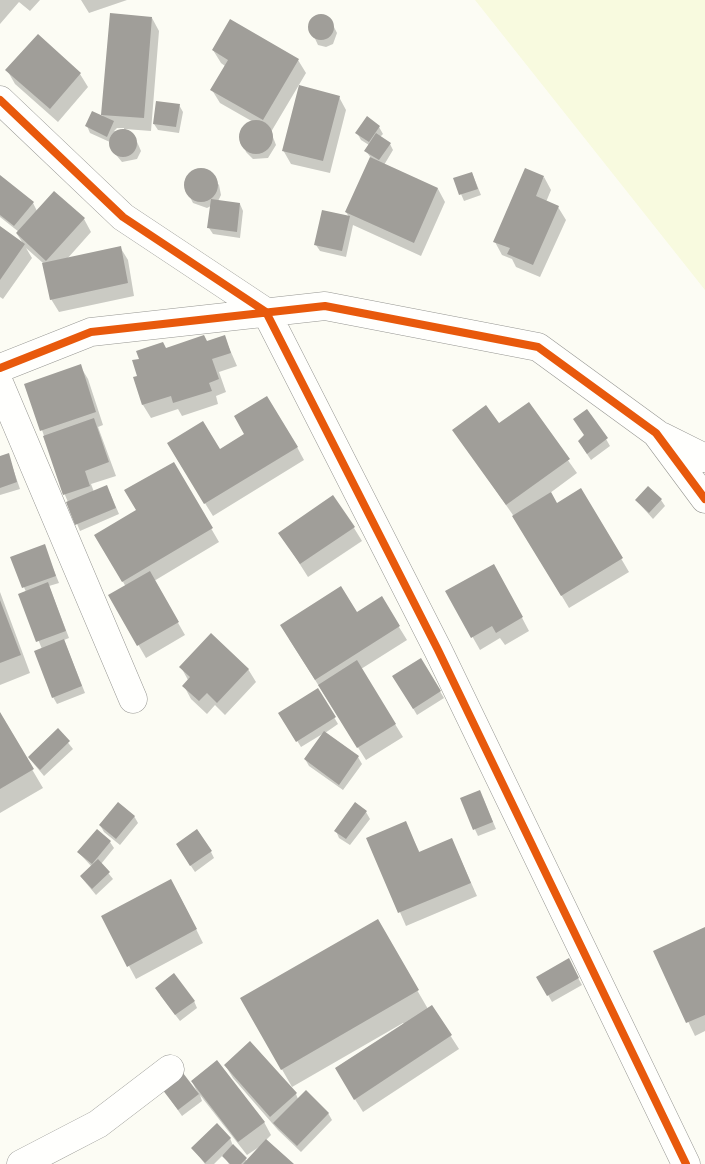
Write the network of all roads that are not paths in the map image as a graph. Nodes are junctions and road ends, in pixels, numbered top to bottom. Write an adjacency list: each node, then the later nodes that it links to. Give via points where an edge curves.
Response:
1 (0, 100): 2 (street, via 123,218)
2 (266, 312): 3 (street, via 91,332); 5 (street, via 325,306 538,347); 11 (street, via 438,650)
3 (0, 368)
4 (0, 385): 8 (street)
5 (656, 433): 6 (street); 7 (street)
6 (705, 458)
7 (705, 499)
8 (133, 699)
9 (170, 1069): 10 (street, via 98,1124)
10 (20, 1164)
11 (686, 1164)

